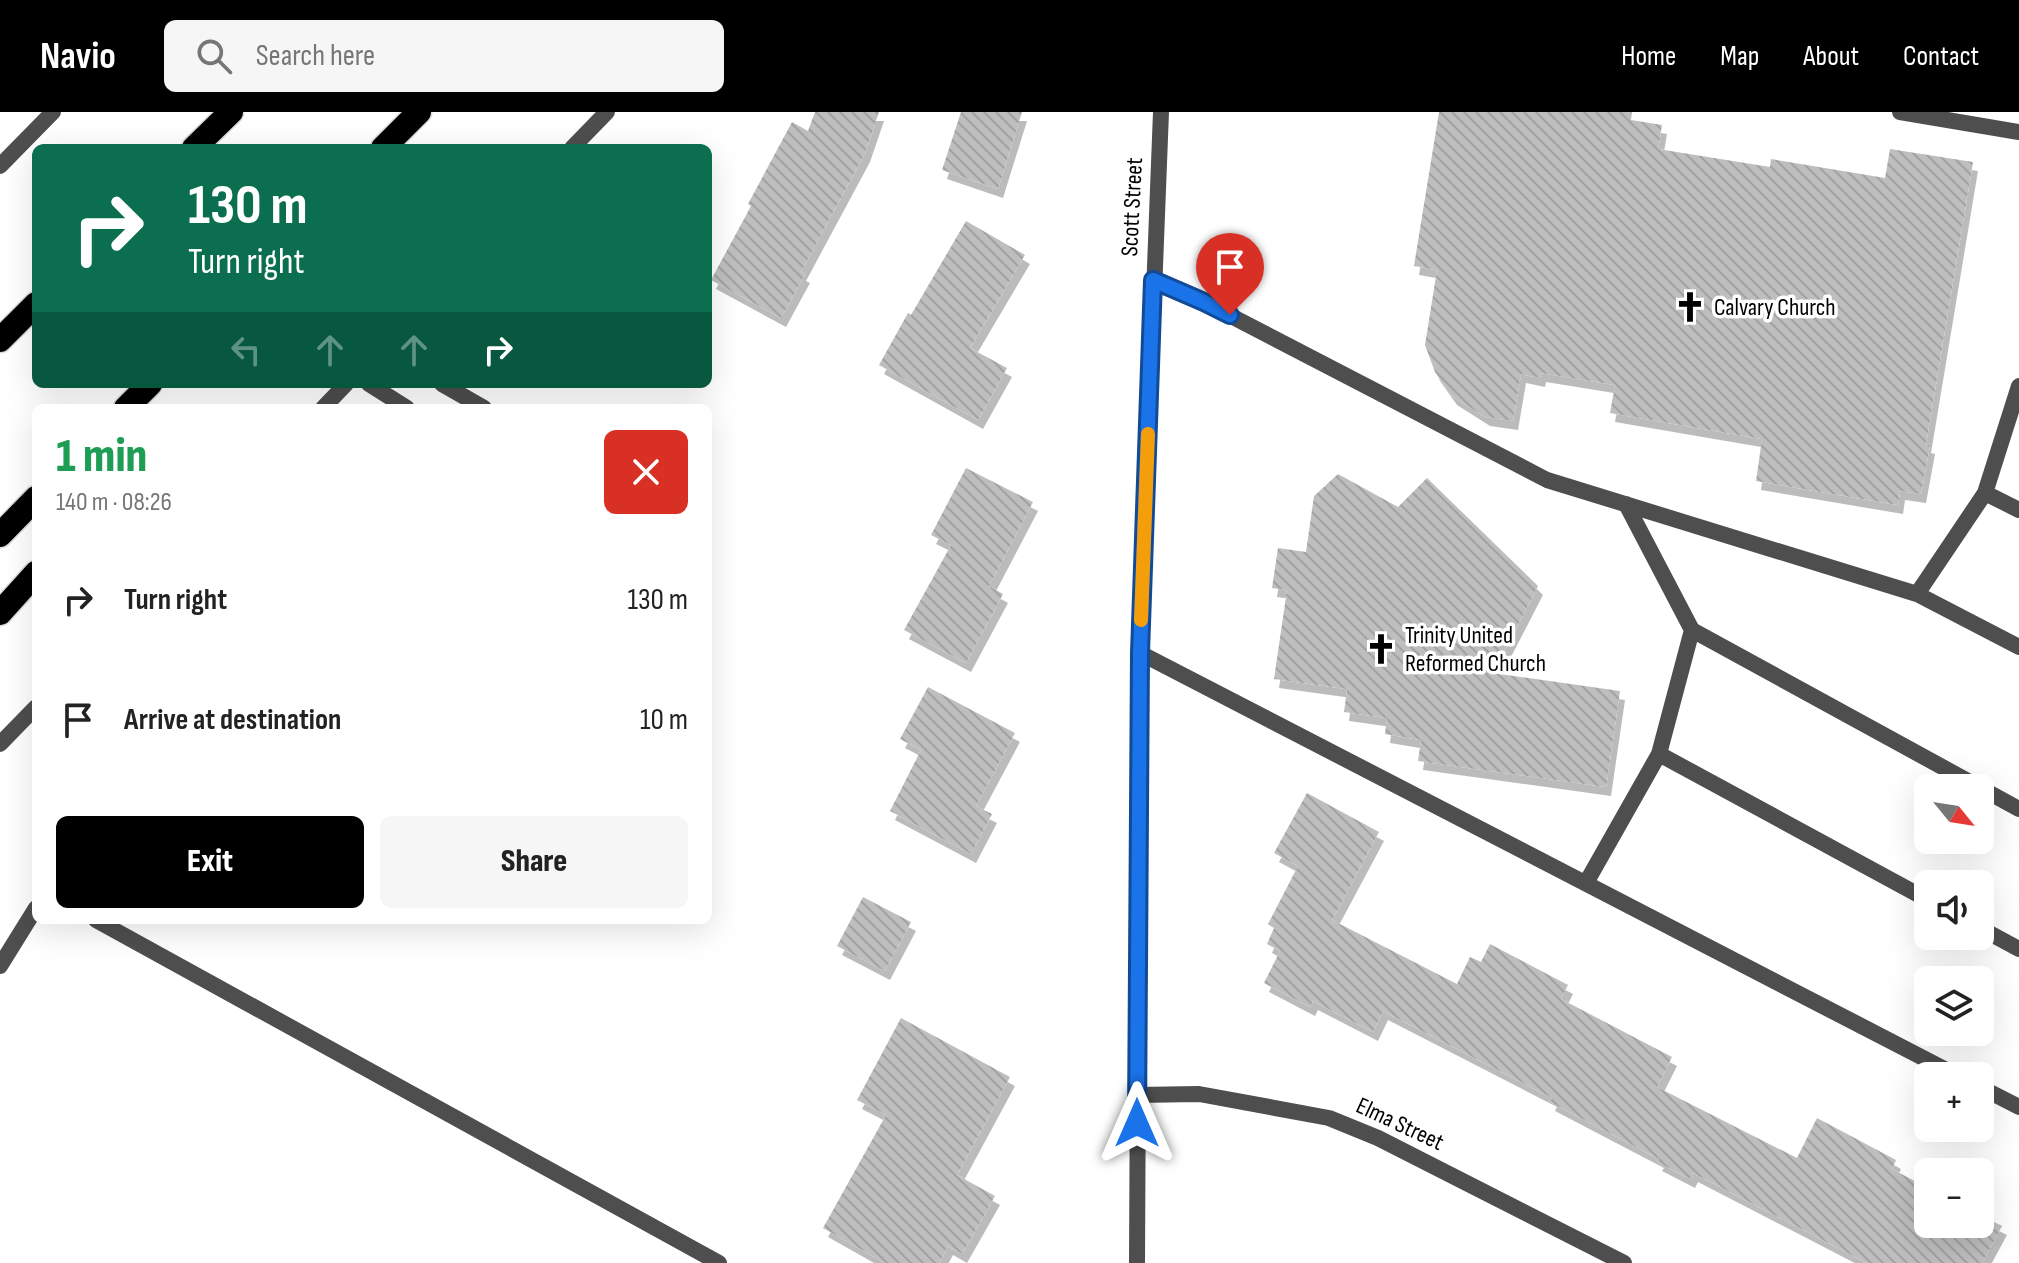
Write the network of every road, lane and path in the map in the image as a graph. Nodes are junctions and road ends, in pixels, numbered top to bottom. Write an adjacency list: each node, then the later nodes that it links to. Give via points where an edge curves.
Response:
1 (53, 112): 11 (street)
2 (231, 112): 8 (highway)
3 (419, 112): 9 (highway)
4 (607, 112): 10 (street)
5 (1161, 112): 12 (street, Scott Street)
6 (1900, 112): 7 (street)
7 (2019, 132)
8 (198, 144)
9 (387, 144)
10 (576, 144)
11 (0, 166)
12 (1153, 280): 26 (street, via 1547,480); 34 (street, Scott Street)
13 (32, 308): 14 (highway)
14 (0, 340)
15 (2019, 386): 24 (street)
16 (146, 388): 20 (highway)
17 (342, 388): 21 (street)
18 (375, 388): 22 (street)
19 (449, 388): 23 (street)
20 (130, 404)
21 (327, 404)
22 (401, 404)
23 (477, 404)
24 (1985, 493): 27 (street); 30 (street)
25 (32, 502): 28 (highway)
26 (1626, 504): 30 (street); 32 (street)
27 (2019, 510)
28 (0, 535)
29 (32, 577): 31 (highway)
30 (1917, 594): 33 (street)
31 (0, 613)
32 (1692, 630): 37 (street); 38 (street)
33 (2019, 647)
34 (1140, 653): 39 (street); 48 (street, Scott Street)
35 (32, 711): 36 (street)
36 (0, 744)
37 (1659, 754): 39 (street); 40 (street)
38 (2019, 809)
39 (1586, 883): 46 (street)
40 (1914, 892)
41 (32, 914): 45 (street)
42 (103, 924): 50 (street)
43 (1994, 936): 44 (street)
44 (2019, 949)
45 (0, 966)
46 (1931, 1062)
47 (1994, 1094): 49 (street)
48 (1137, 1095): 51 (street, Scott Street); 52 (street, Elma Street, via 1199,1094 1329,1118)
49 (2019, 1107)
50 (719, 1263)
51 (1137, 1263)
52 (1624, 1263)

